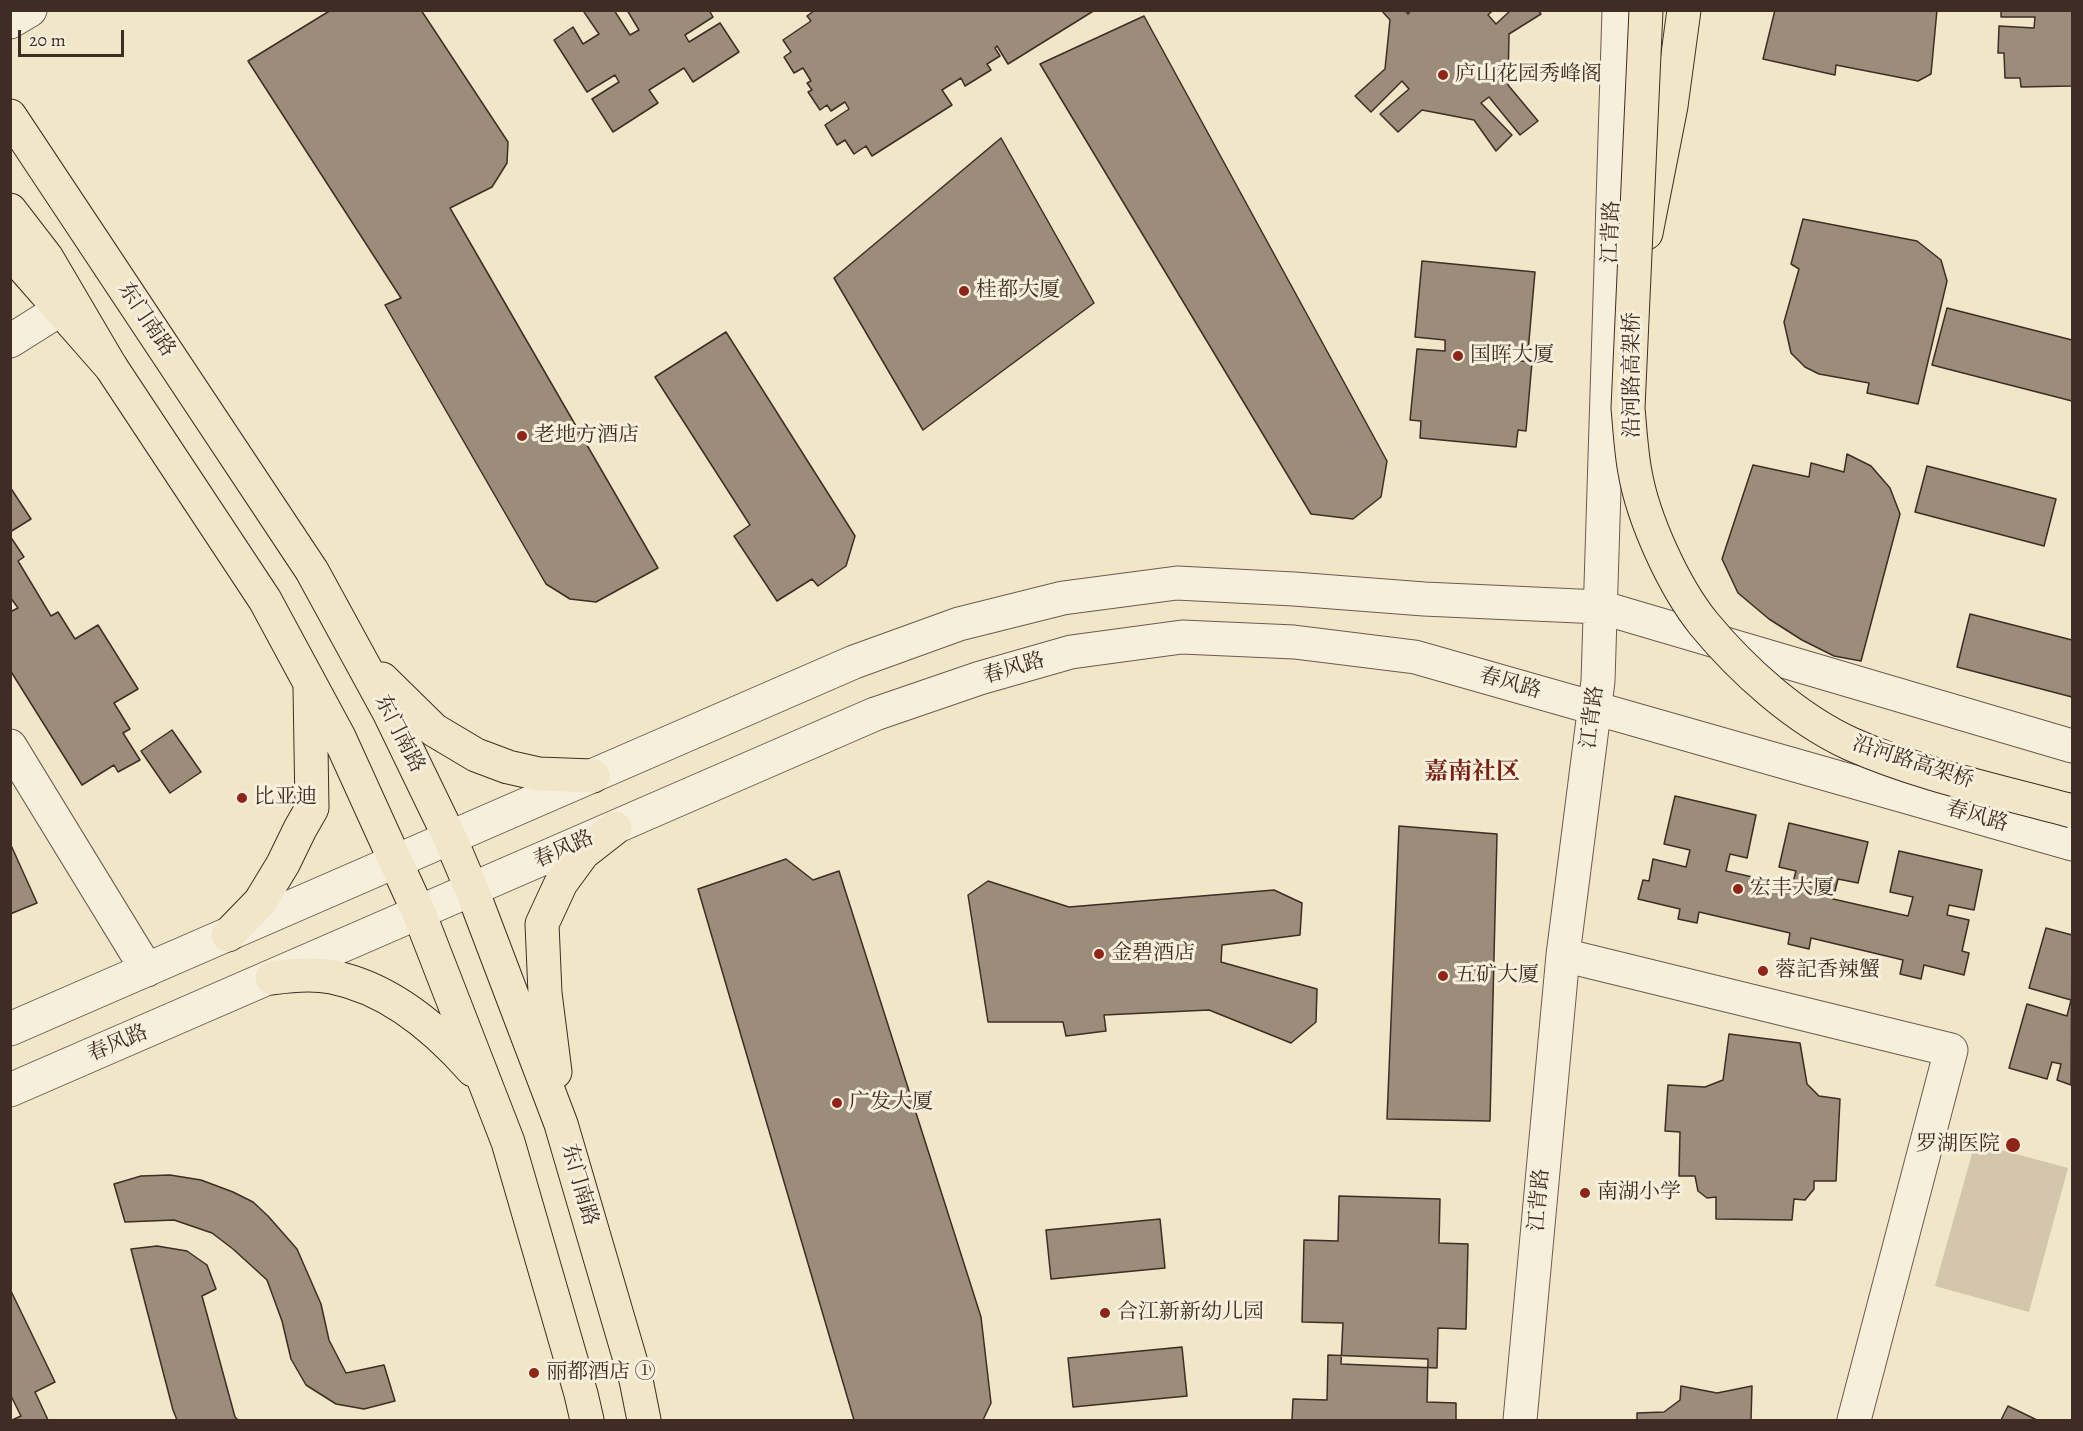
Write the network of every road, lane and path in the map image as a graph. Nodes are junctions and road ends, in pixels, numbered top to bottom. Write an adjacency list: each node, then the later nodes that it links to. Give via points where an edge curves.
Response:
1 (30, 10): 5 (street)
2 (1619, 10): 13 (street, 江背路)
3 (1646, 10): 10 (main road, 沿河路高架桥, bridge)
4 (1684, 10): 10 (main road, bridge, via 1671,106)
5 (10, 22)
6 (10, 116): 14 (main road, 东门南路, via 312,571)
7 (10, 210): 12 (main road, via 47,258)
8 (10, 252): 9 (main road)
9 (61, 309): 11 (street); 12 (main road)
10 (1632, 316): 20 (main road, 沿河路高架桥, bridge, via 1628,408 1635,472 1649,522 1669,568 1703,623 1755,679 1805,718 1849,743 1901,764)
11 (10, 341)
12 (111, 367): 15 (main road, via 265,600)
13 (1600, 607): 16 (street, 江背路); 18 (street); 19 (street, via 1177,583 1063,597 959,624 854,662)
14 (358, 655): 19 (main road, via 434,730 476,755 539,774); 22 (main road, 东门南路)
15 (310, 683): 24 (main road); 27 (main road, via 312,808 260,902)
16 (1594, 709): 21 (street, 春风路, via 1415,657 1294,642 1182,638 1071,652 980,678 874,714); 23 (street, 春风路); 28 (street, 江背路)
17 (10, 746): 29 (street)
18 (2073, 746)
19 (593, 776): 22 (street)
20 (2073, 811)
21 (615, 828): 25 (street, 春风路); 34 (main road, via 583,853 561,883 542,924 545,993)
22 (450, 838): 24 (street); 25 (main road, 东门南路)
23 (2073, 844)
24 (397, 861): 26 (main road); 27 (street)
25 (472, 890): 26 (street, 春风路); 34 (main road, 东门南路)
26 (419, 913): 30 (street, 春风路); 32 (main road)
27 (228, 935): 29 (street)
28 (1563, 955): 37 (street, 江背路); 38 (street, via 1951,1050)
29 (147, 970): 31 (street)
30 (272, 978): 32 (main road, via 332,976 365,987 417,1016 451,1045); 33 (street, 春风路)
31 (10, 1029)
32 (485, 1084): 35 (main road, via 508,1142)
33 (10, 1090)
34 (561, 1124): 36 (main road, 东门南路, via 636,1380)
35 (587, 1420)
36 (644, 1420)
37 (1520, 1420)
38 (1854, 1420)

